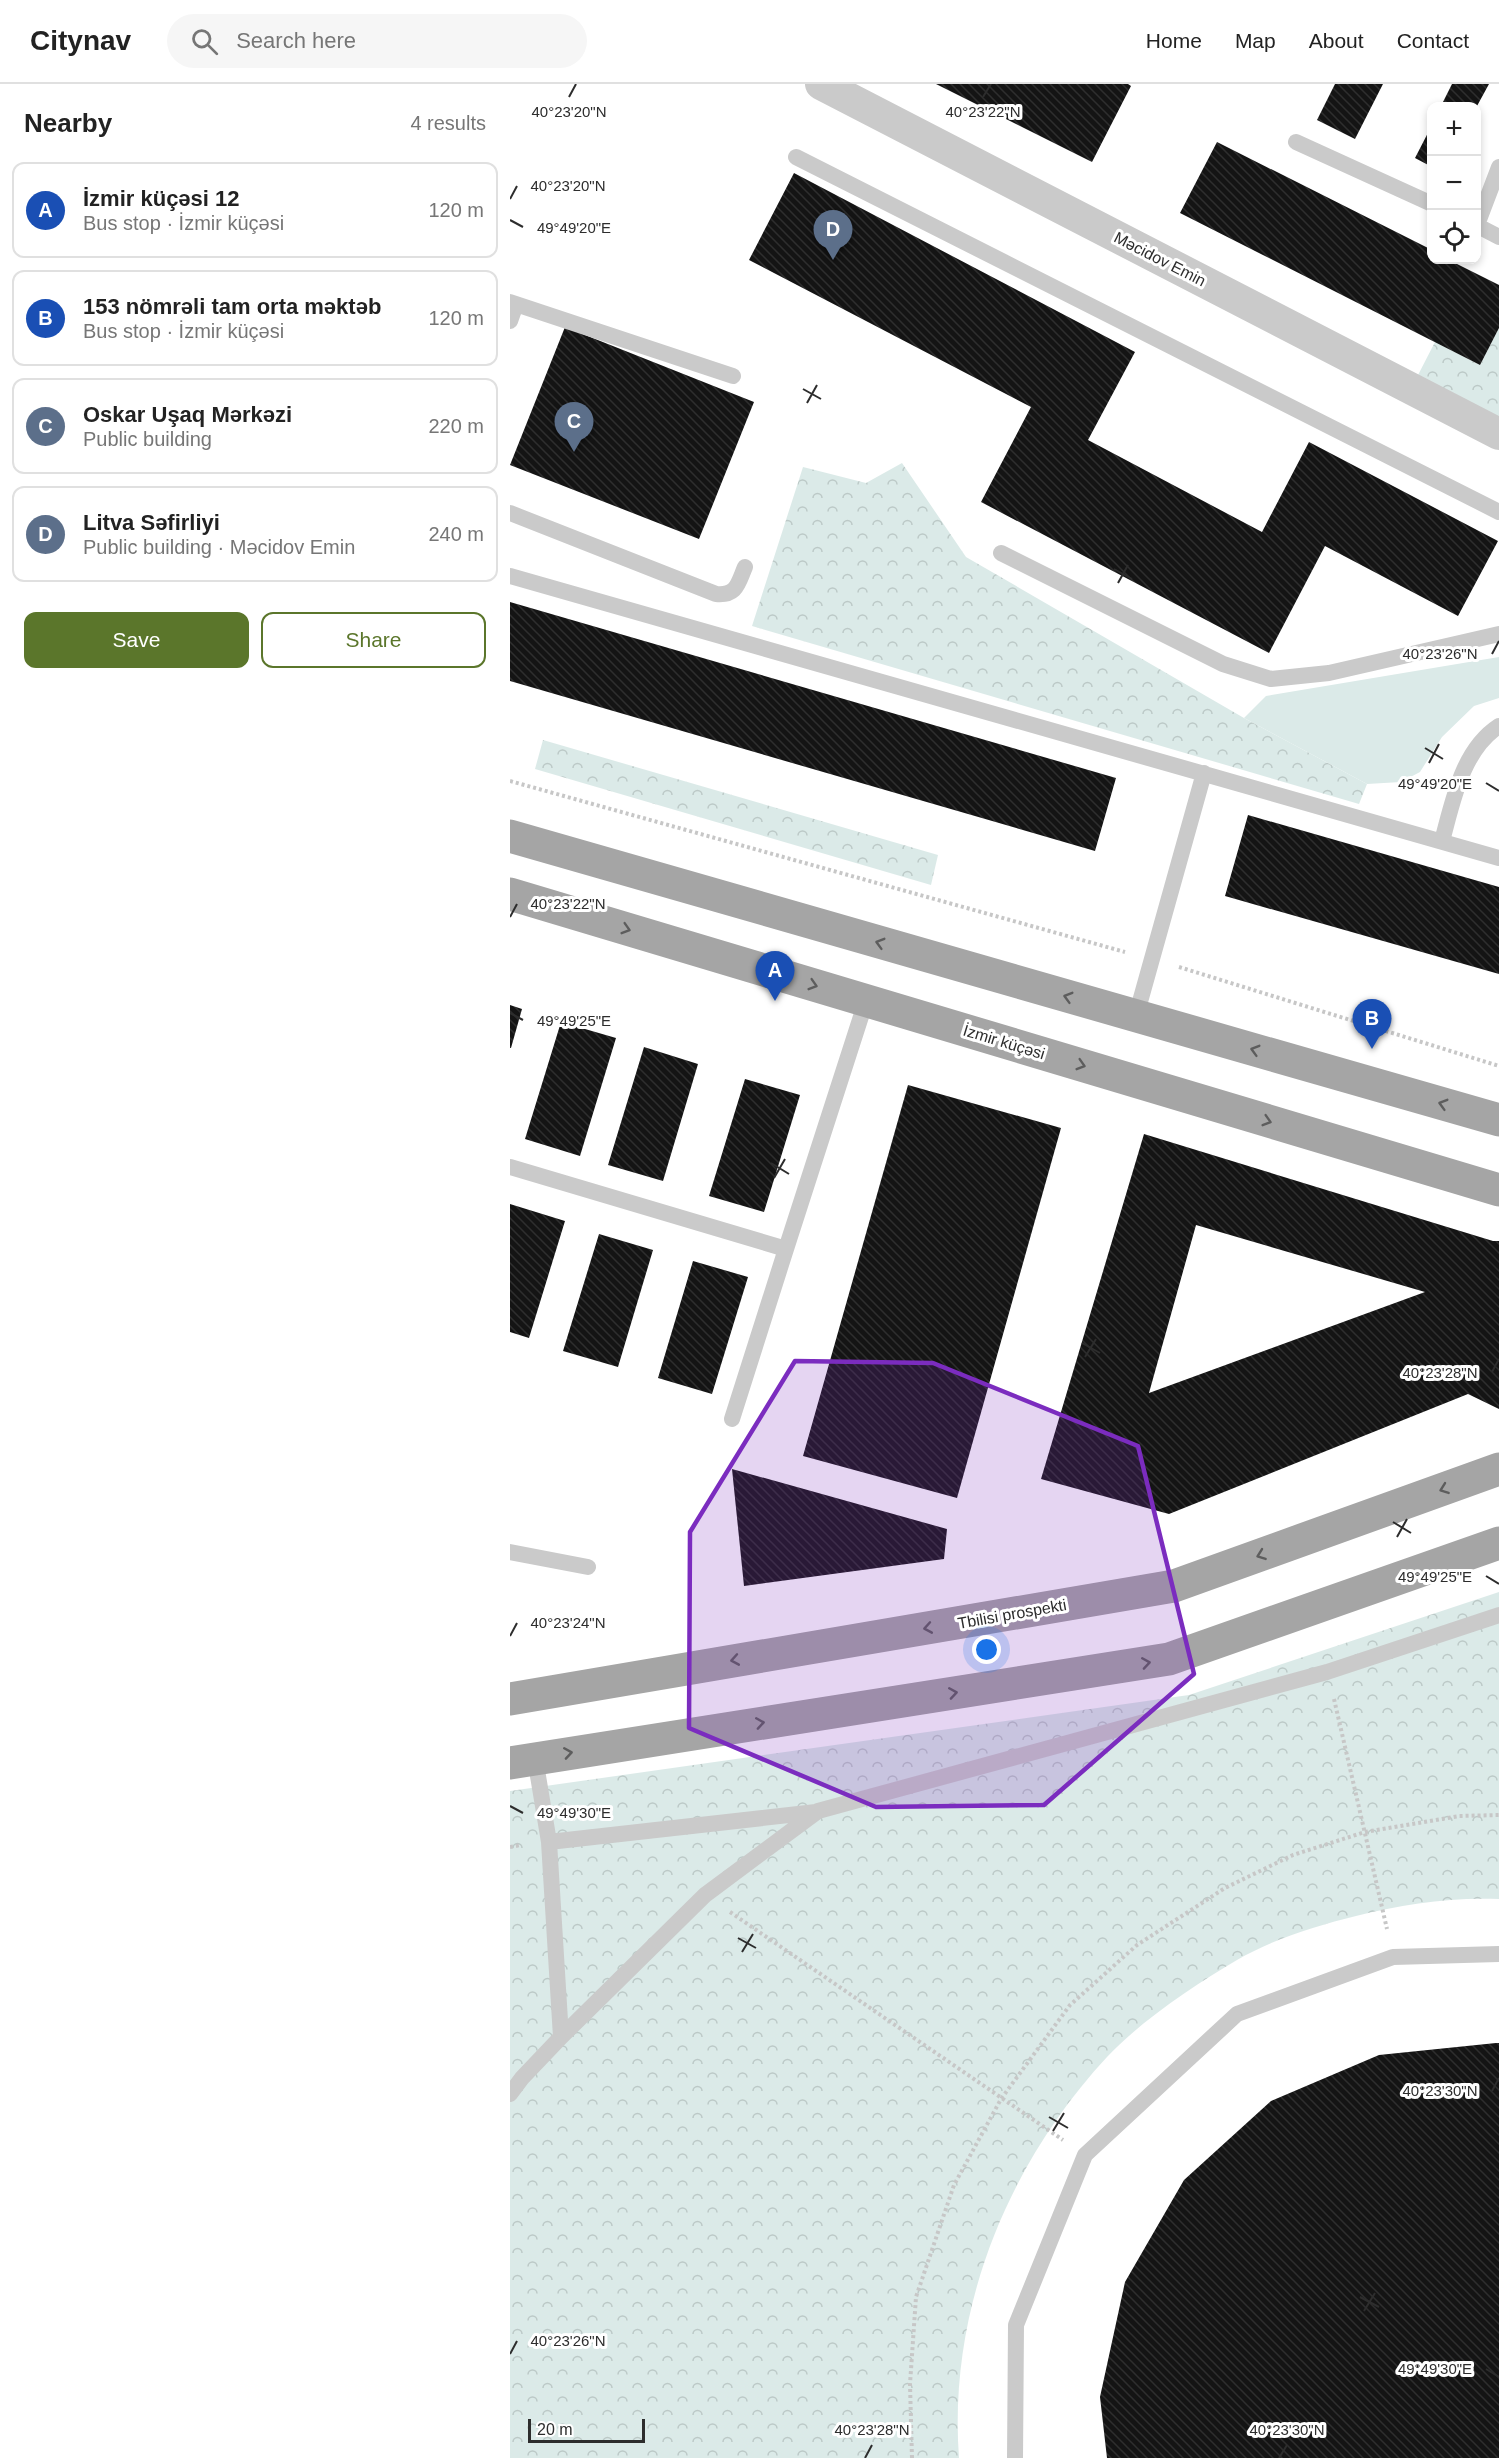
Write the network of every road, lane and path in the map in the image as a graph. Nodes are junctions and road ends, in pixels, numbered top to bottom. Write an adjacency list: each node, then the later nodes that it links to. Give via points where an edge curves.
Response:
1 (821, 84): 12 (street, Məcidov Emin)
2 (1296, 142): 5 (lane)
3 (796, 157): 13 (lane)
4 (1499, 167): 6 (lane)
5 (1427, 202)
6 (1481, 214)
7 (1481, 227): 8 (lane)
8 (1499, 237)
9 (513, 303): 10 (lane); 11 (lane)
10 (510, 321)
11 (733, 376)
12 (1499, 434)
13 (1499, 512)
14 (510, 513): 16 (lane, via 716,594 732,592)
15 (1001, 553): 18 (lane, via 1223,664 1271,679 1329,673)
16 (745, 567)
17 (510, 576): 20 (lane)
18 (1499, 634)
19 (1499, 726): 23 (lane, via 1485,735 1459,781)
20 (1204, 773): 23 (lane); 26 (lane)
21 (510, 781): 26 (path)
22 (510, 836): 28 (main road, one-way to 22)
23 (1442, 841): 24 (lane)
24 (1499, 858)
25 (510, 894): 27 (main road, İzmir küçəsi, one-way to 27)
26 (1152, 959): 28 (lane); 29 (path)
27 (866, 1001): 32 (main road, İzmir küçəsi, one-way to 32); 33 (lane)
28 (1136, 1016): 30 (main road, one-way to 28)
29 (1499, 1066)
30 (1499, 1120)
31 (510, 1167): 33 (lane)
32 (1499, 1190)
33 (786, 1249): 34 (lane)
34 (732, 1419)
35 (1499, 1469): 41 (main road, Tbilisi prospekti, one-way to 41, via 1174,1586)
36 (1499, 1543): 42 (main road, one-way to 36, via 1169,1659)
37 (510, 1552): 38 (lane)
38 (588, 1567)
39 (1499, 1615): 40 (lane)
40 (1327, 1672): 43 (lane); 45 (path)
41 (510, 1699)
42 (523, 1761): 46 (lane)
43 (818, 1811): 46 (lane); 47 (lane)
44 (1499, 1815): 45 (path, via 1459,1816)
45 (1365, 1832): 49 (path); 52 (path, via 1293,1855 1224,1888 1137,1945 1070,2005)
46 (549, 1842): 50 (lane)
47 (705, 1895): 50 (lane); 52 (path)
48 (1499, 1954): 49 (lane)
49 (1393, 1957): 53 (lane, via 1237,2014)
50 (561, 2037): 51 (lane)
51 (510, 2094)
52 (1001, 2099): 53 (path); 54 (path, via 954,2185 916,2297 910,2384)
53 (1085, 2155): 55 (lane, via 1016,2325)
54 (912, 2458)
55 (1015, 2458)

